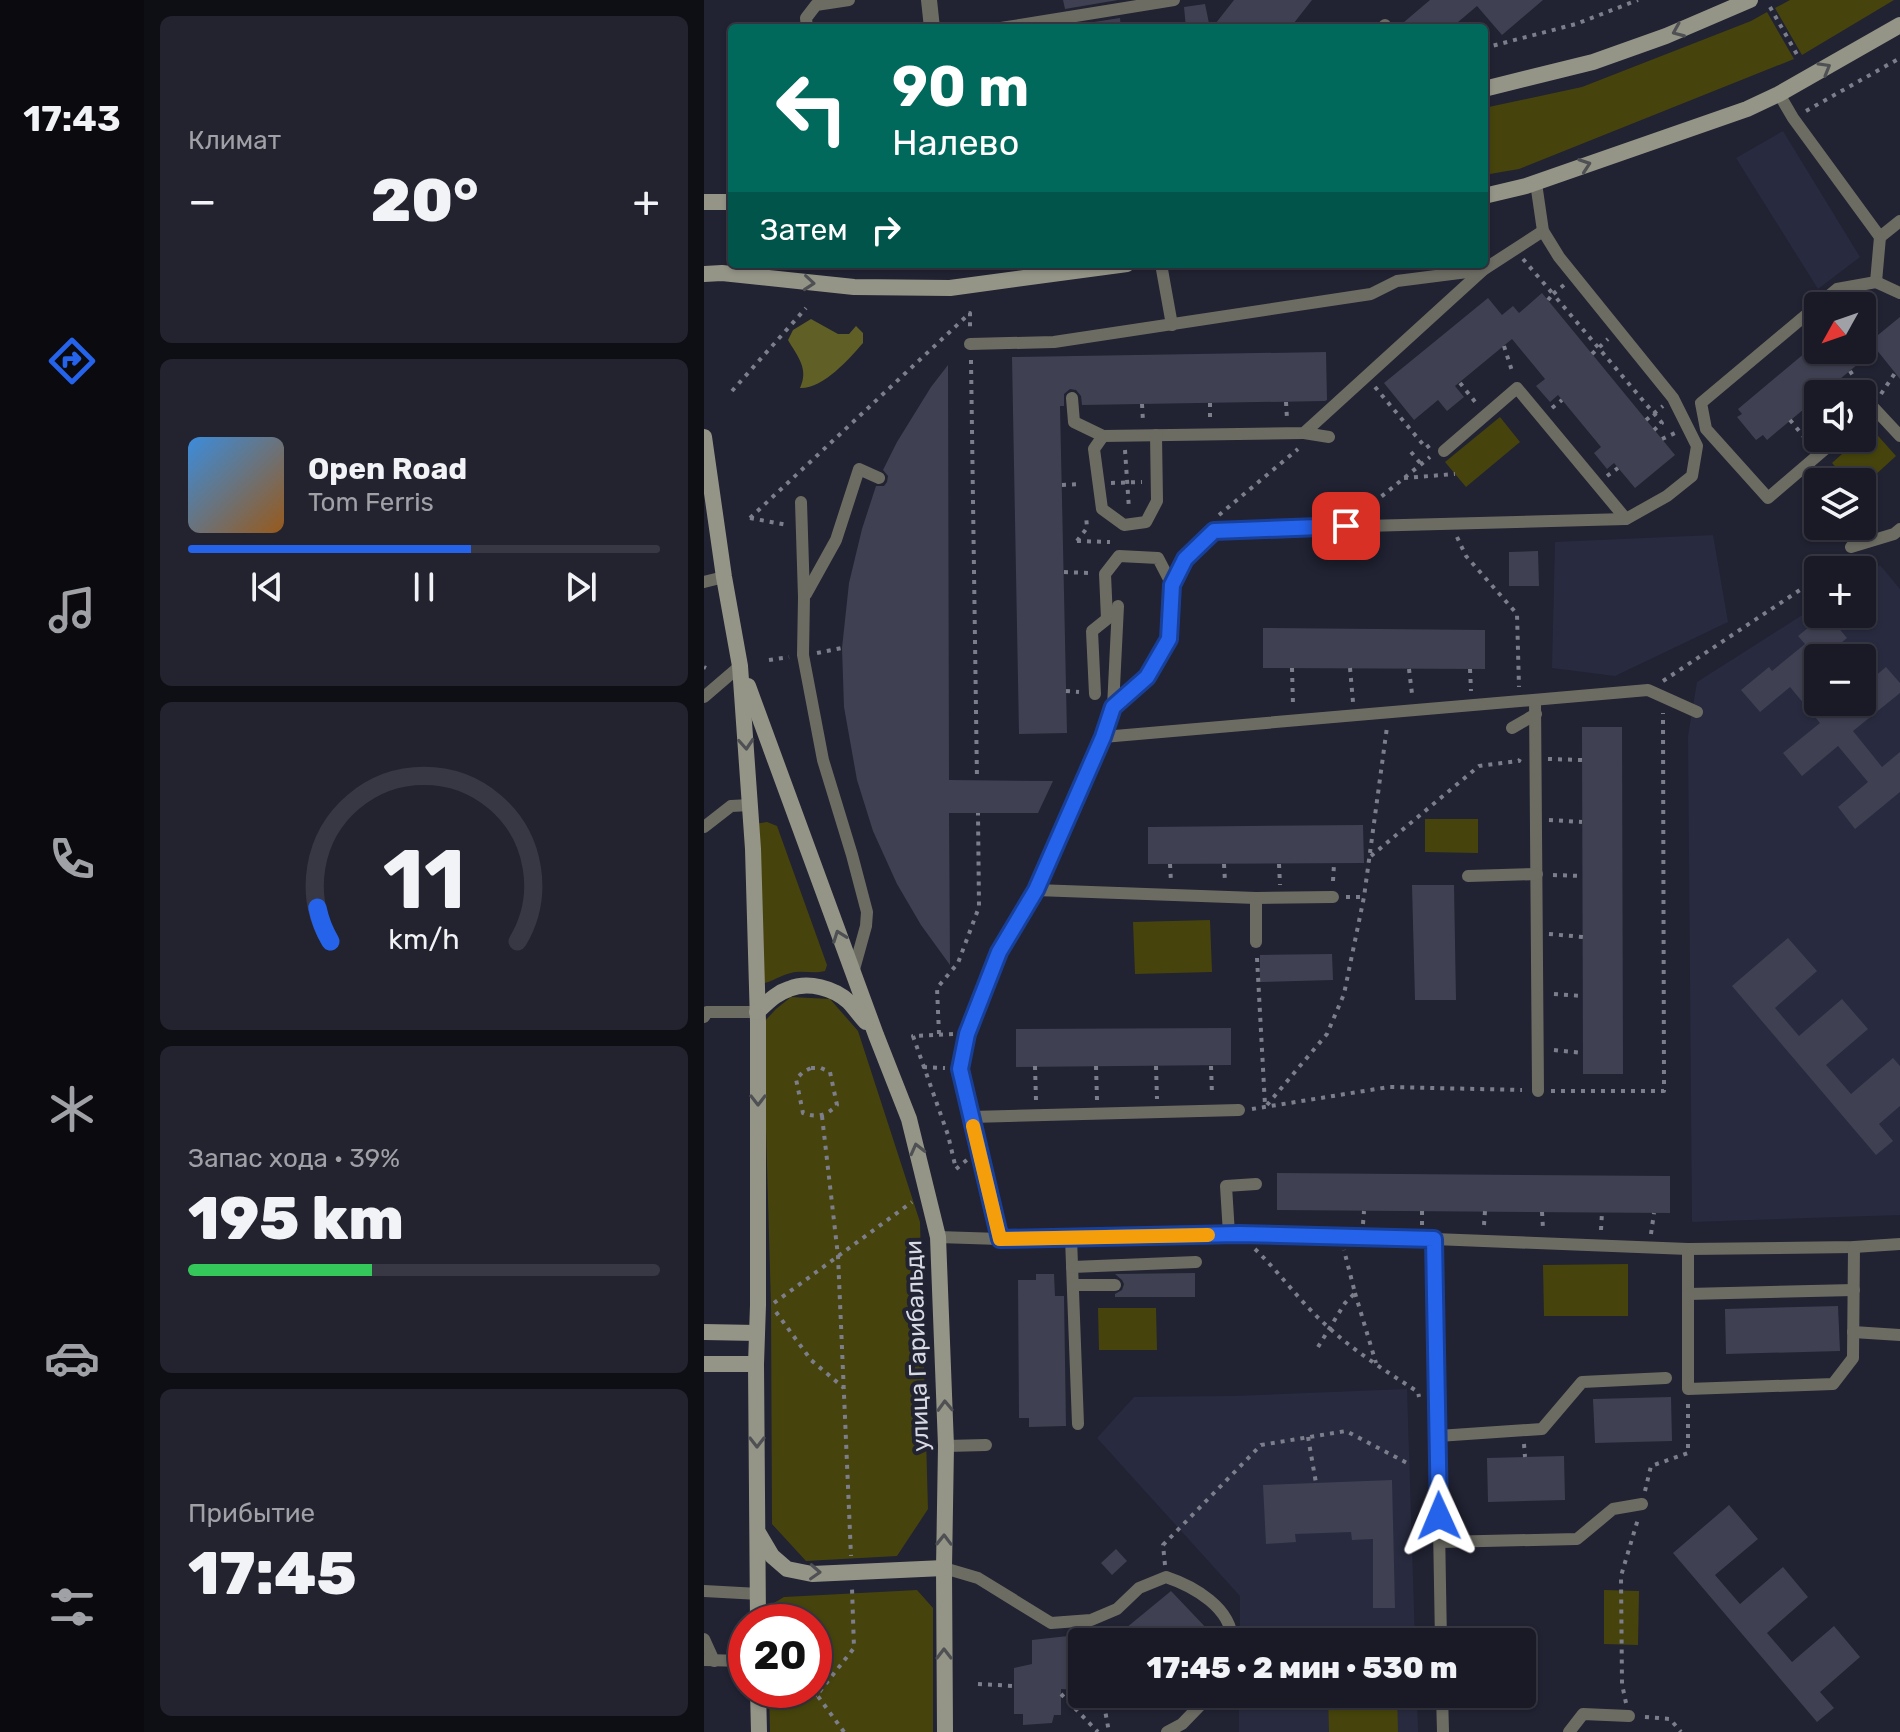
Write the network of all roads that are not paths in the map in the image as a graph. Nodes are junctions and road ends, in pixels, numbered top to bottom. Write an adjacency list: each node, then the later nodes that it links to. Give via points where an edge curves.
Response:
1 (849, 0): 5 (lane, via 816,5)
2 (929, 0): 6 (street)
3 (1174, 0): 7 (lane)
4 (1750, 0): 9 (street, one-way to 9, via 1593,62)
5 (807, 24)
6 (932, 24)
7 (1026, 24)
8 (1900, 25): 10 (street, one-way to 8)
9 (1488, 88)
10 (1779, 94): 11 (street, one-way to 10); 17 (lane)
11 (1536, 183): 12 (street); 16 (lane)
12 (1488, 195)
13 (704, 202): 14 (street)
14 (728, 202)
15 (1900, 221): 17 (lane)
16 (1543, 231): 18 (lane); 42 (lane, via 1673,398 1697,446 1692,476)
17 (1880, 237): 24 (lane)
18 (1488, 267)
19 (1098, 268): 23 (street, one-way to 19, via 854,287 950,288)
20 (1162, 268): 26 (lane)
21 (1486, 268): 22 (lane)
22 (1483, 270): 26 (lane, via 1397,281 1371,294); 32 (lane)
23 (704, 274)
24 (1876, 282): 25 (lane); 39 (lane, via 1837,289 1701,403 1706,429 1768,498)
25 (1900, 293)
26 (1172, 325): 27 (lane)
27 (1066, 341): 28 (lane); 29 (lane)
28 (970, 344)
29 (1067, 356)
30 (1072, 398): 34 (lane, via 1074,422)
31 (1876, 410): 35 (lane)
32 (1304, 433): 33 (lane); 37 (lane)
33 (1156, 435): 34 (lane); 34 (lane, via 1157,501 1146,522 1124,525 1102,509 1094,449)
34 (1103, 436)
35 (1900, 436)
36 (704, 437): 45 (street, улица Гарибальди)
37 (1329, 437)
38 (1440, 445): 42 (lane, via 1486,416 1517,388)
39 (1822, 452)
40 (879, 478): 48 (lane, via 859,469 836,540)
41 (801, 502): 48 (lane)
42 (1626, 519): 47 (lane, via 1214,531 1185,559)
43 (1900, 529): 44 (lane)
44 (1851, 547)
45 (724, 577): 46 (lane); 50 (street, улица Гарибальди)
46 (704, 582)
47 (1172, 585): 51 (lane, via 1158,558 1119,556 1105,574 1107,619 1092,631); 54 (lane, via 1169,639 1147,677)
48 (804, 597): 67 (lane, via 803,655 823,760 867,912)
49 (1118, 606): 54 (lane)
50 (740, 666): 52 (lane); 59 (street, улица Гарибальди, one-way to 59); 67 (street, улица Гарибальди, one-way to 50)
51 (1095, 694)
52 (704, 697)
53 (1535, 700): 55 (lane, via 1648,690); 56 (lane); 58 (lane)
54 (1113, 707): 58 (lane)
55 (1697, 712)
56 (1536, 714): 57 (lane); 61 (lane)
57 (1512, 728)
58 (1103, 737): 63 (lane)
59 (750, 805): 60 (lane, via 731,806); 69 (street, улица Гарибальди)
60 (704, 827)
61 (1537, 874): 62 (lane); 72 (lane)
62 (1468, 876)
63 (1036, 890): 65 (lane); 74 (lane, via 999,952 967,1034 960,1069)
64 (1333, 897): 65 (lane)
65 (1256, 898): 66 (lane)
66 (1261, 936)
67 (853, 973): 71 (street, улица Гарибальди)
68 (704, 997): 70 (lane)
69 (757, 1012): 70 (lane); 71 (street, улица Гарибальди, via 790,988 812,986 835,991); 92 (street, улица Гарибальди, one-way to 92)
70 (705, 1015)
71 (876, 1035): 77 (street, улица Гарибальди, one-way to 71, via 909,1119)
72 (1538, 1091)
73 (1239, 1110): 74 (lane)
74 (971, 1117): 79 (lane)
75 (1256, 1184): 76 (lane, via 1226,1186)
76 (1234, 1234): 78 (lane); 80 (lane)
77 (938, 1237): 79 (lane); 100 (street, улица Гарибальди, one-way to 77)
78 (1071, 1238): 79 (lane); 85 (lane)
79 (1000, 1239)
80 (1434, 1239): 83 (lane); 98 (lane)
81 (1900, 1244): 82 (lane)
82 (1854, 1247): 83 (lane); 88 (lane)
83 (1688, 1249): 89 (lane)
84 (1196, 1262): 85 (lane)
85 (1072, 1267): 86 (lane)
86 (1073, 1285): 87 (lane); 97 (lane)
87 (1115, 1285)
88 (1854, 1290): 89 (lane); 91 (lane)
89 (1688, 1294): 91 (lane, via 1688,1389 1833,1384 1853,1358)
90 (704, 1332): 92 (street)
91 (1853, 1332): 93 (lane)
92 (757, 1333): 95 (street, улица Гарибальди)
93 (1900, 1335)
94 (704, 1364): 95 (street)
95 (756, 1364): 102 (street, улица Гарибальди, one-way to 102)
96 (1666, 1378): 98 (lane, via 1582,1382 1542,1429)
97 (1078, 1424)
98 (1438, 1436): 103 (lane)
99 (986, 1445): 100 (lane)
100 (946, 1446): 104 (street, улица Гарибальди, one-way to 100)
101 (1642, 1504): 103 (lane, via 1613,1509 1577,1539)
102 (757, 1530): 104 (street, one-way to 104, via 787,1569 812,1574); 106 (street, улица Гарибальди)
103 (1440, 1542): 109 (lane)
104 (944, 1568): 108 (lane, via 978,1578 1051,1623 1091,1620 1166,1577 1188,1584 1219,1608); 117 (street, улица Гарибальди, one-way to 104)
105 (704, 1591): 106 (lane)
106 (759, 1594): 107 (street, улица Гарибальди)
107 (759, 1604)
108 (1229, 1628)
109 (1441, 1628)
110 (704, 1639): 111 (lane)
111 (709, 1660)
112 (758, 1708): 116 (street)
113 (1197, 1708): 118 (lane)
114 (1442, 1708): 119 (lane)
115 (1629, 1716): 120 (lane, via 1583,1714)
116 (759, 1732)
117 (945, 1732)
118 (1167, 1732)
119 (1443, 1732)
120 (1569, 1732)

